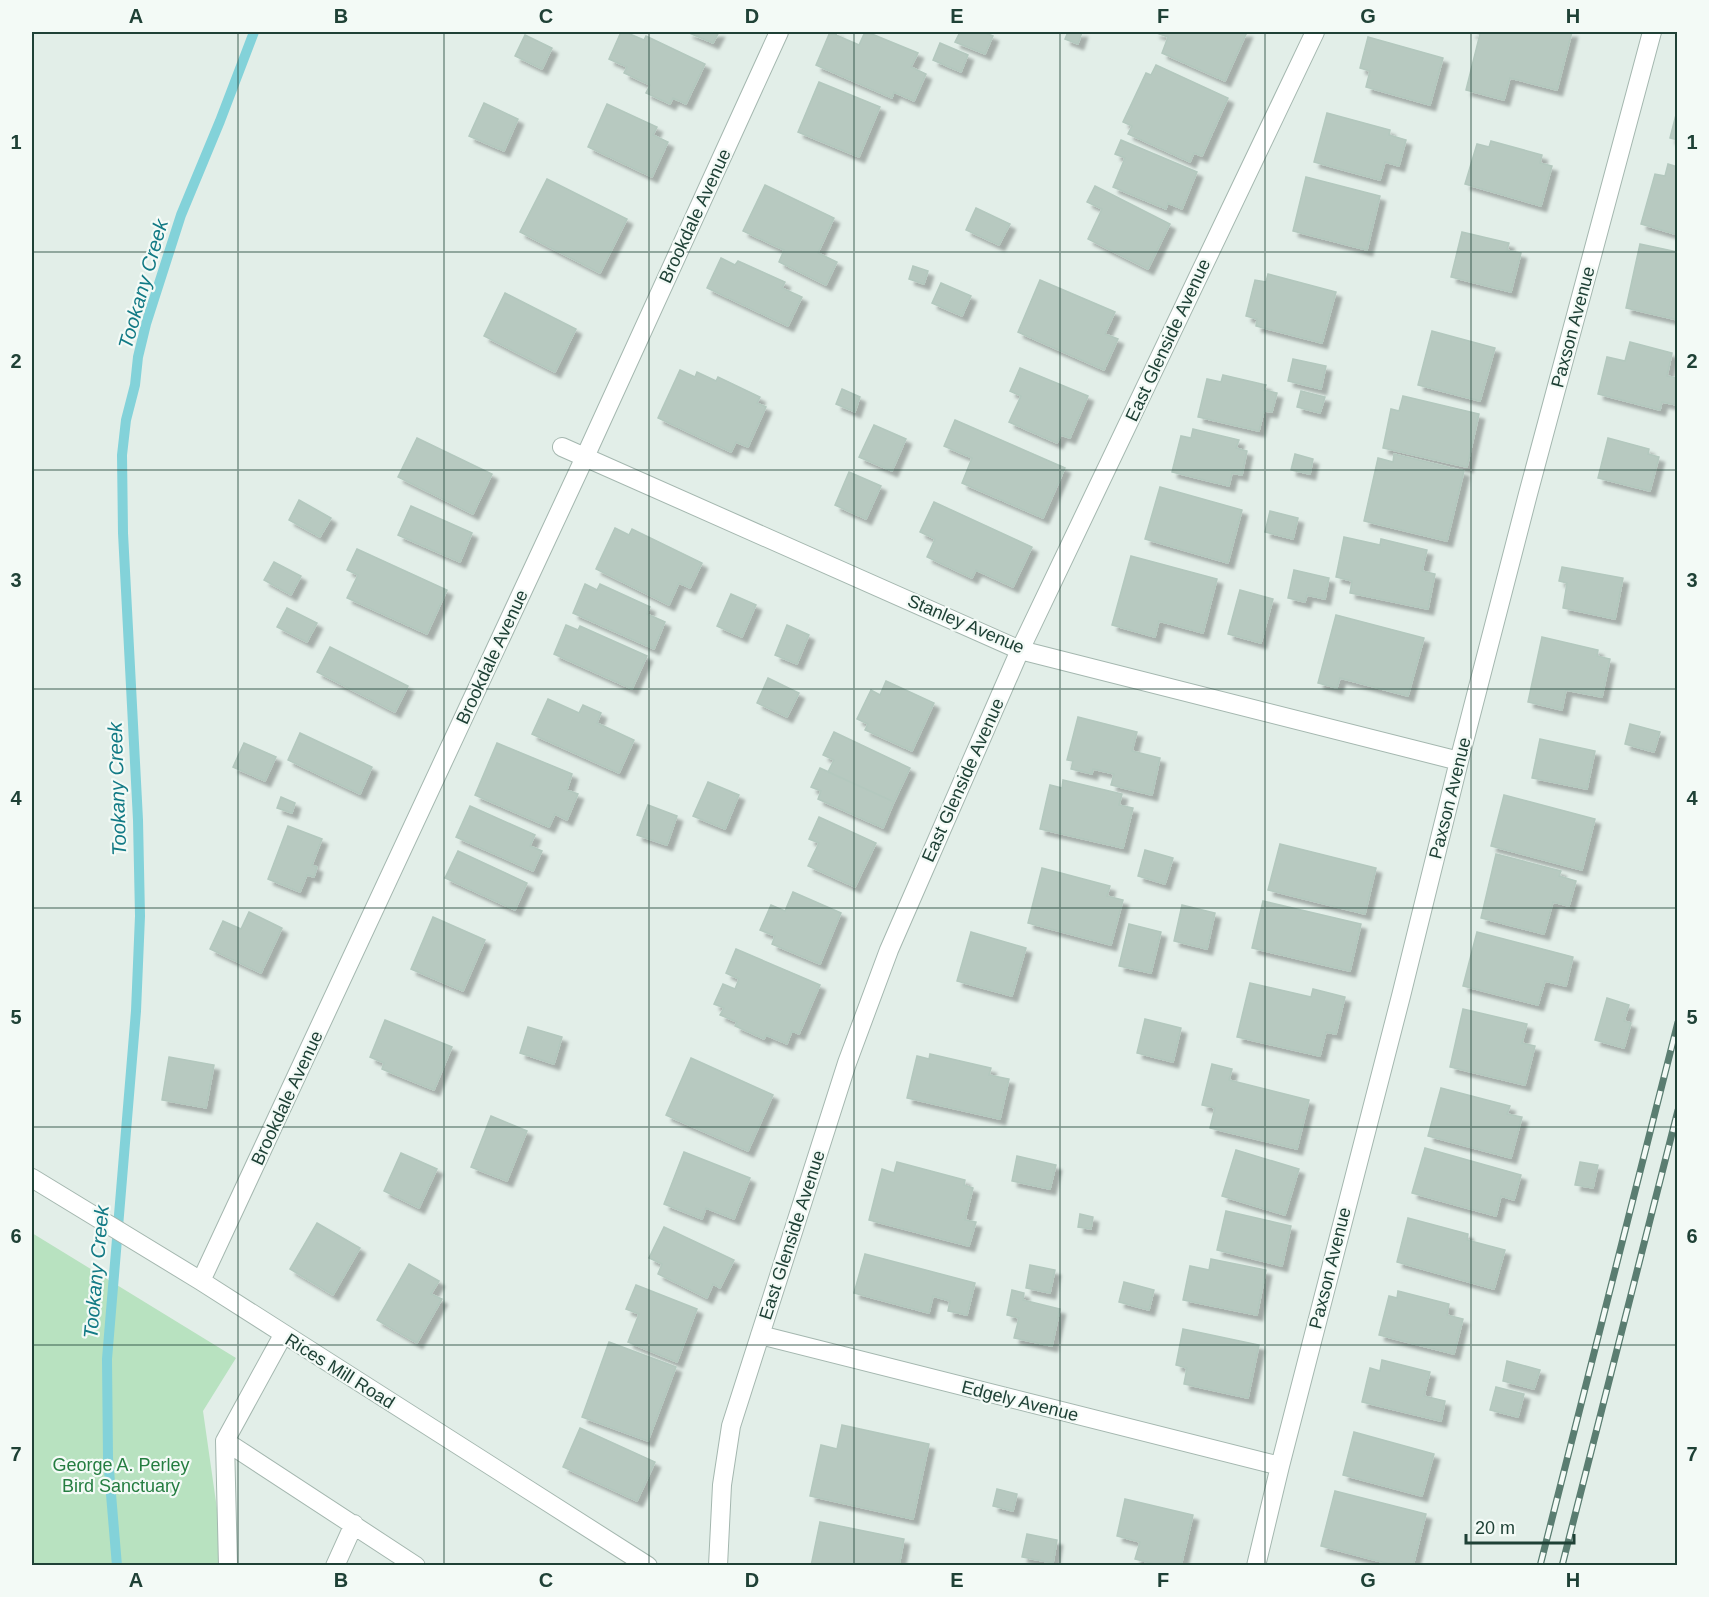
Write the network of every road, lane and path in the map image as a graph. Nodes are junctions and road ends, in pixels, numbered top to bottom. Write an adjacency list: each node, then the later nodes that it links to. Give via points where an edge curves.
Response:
1 (779, 32): 5 (street, Brookdale Avenue)
2 (1315, 32): 6 (street, East Glenside Avenue)
3 (1652, 32): 7 (street, Paxson Avenue)
4 (562, 447): 5 (street, Stanley Avenue)
5 (585, 457): 6 (street, Stanley Avenue); 9 (street, Brookdale Avenue)
6 (1020, 650): 7 (street, Stanley Avenue); 11 (street, East Glenside Avenue, via 889,950 847,1063)
7 (1459, 761): 13 (street, Paxson Avenue)
8 (32, 1178): 9 (street, Rices Mill Road)
9 (201, 1281): 10 (street, Rices Mill Road)
10 (284, 1335): 12 (street); 18 (street, Rices Mill Road)
11 (760, 1335): 13 (street, Edgely Avenue); 19 (street, East Glenside Avenue, via 731,1426 722,1485)
12 (225, 1441): 14 (street); 15 (street)
13 (1280, 1466): 20 (street, Paxson Avenue)
14 (354, 1524): 16 (street); 17 (street)
15 (228, 1566)
16 (335, 1566)
17 (416, 1566)
18 (648, 1566)
19 (718, 1566)
20 (1256, 1566)

